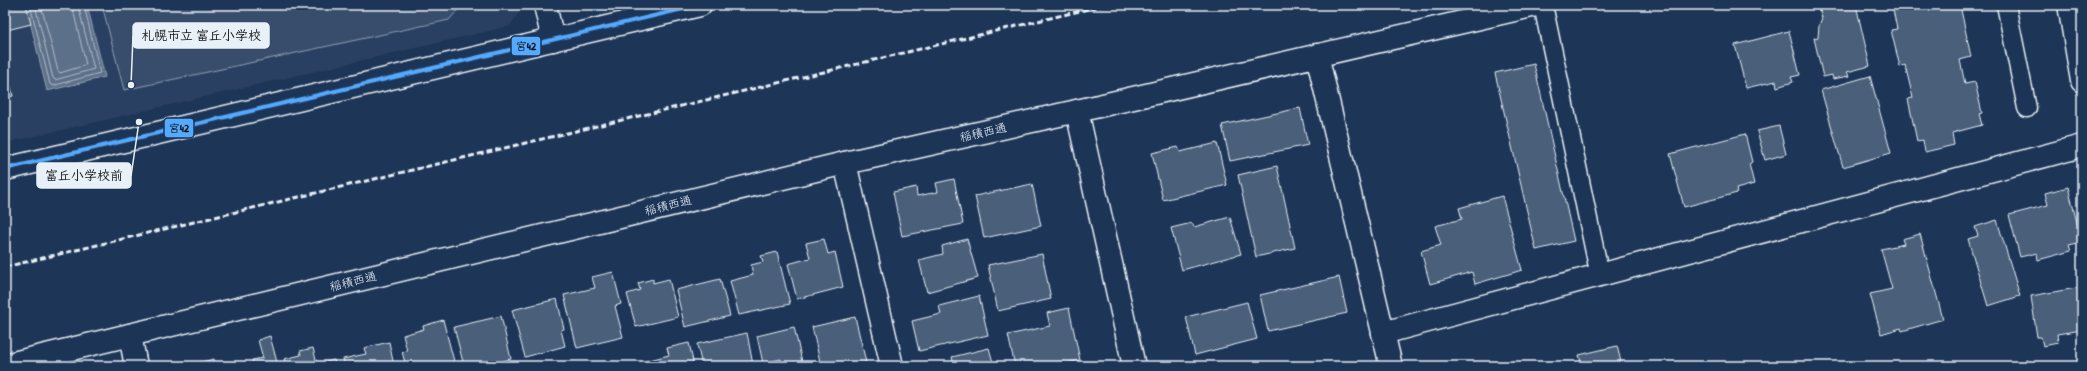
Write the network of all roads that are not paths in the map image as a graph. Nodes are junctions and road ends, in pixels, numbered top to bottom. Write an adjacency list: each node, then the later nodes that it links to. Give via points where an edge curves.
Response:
1 (545, 5): 7 (street)
2 (700, 5): 7 (street)
3 (1536, 5): 8 (street, 稲積西通)
4 (1543, 5): 15 (lane)
5 (2006, 5): 10 (lane)
6 (2069, 5): 9 (street)
7 (553, 40): 14 (street)
8 (1317, 56): 11 (street, 稲積西通); 16 (street)
9 (2082, 81)
10 (2027, 108)
11 (1077, 111): 13 (street, 稲積西通); 21 (street)
12 (2082, 146): 15 (street)
13 (845, 163): 17 (street, 稲積西通); 20 (street)
14 (5, 169)
15 (1600, 276): 16 (street)
16 (1383, 333): 22 (street)
17 (130, 335): 18 (street, 稲積西通); 19 (street)
18 (5, 365)
19 (136, 366)
20 (892, 366)
21 (1134, 366)
22 (1391, 366)

